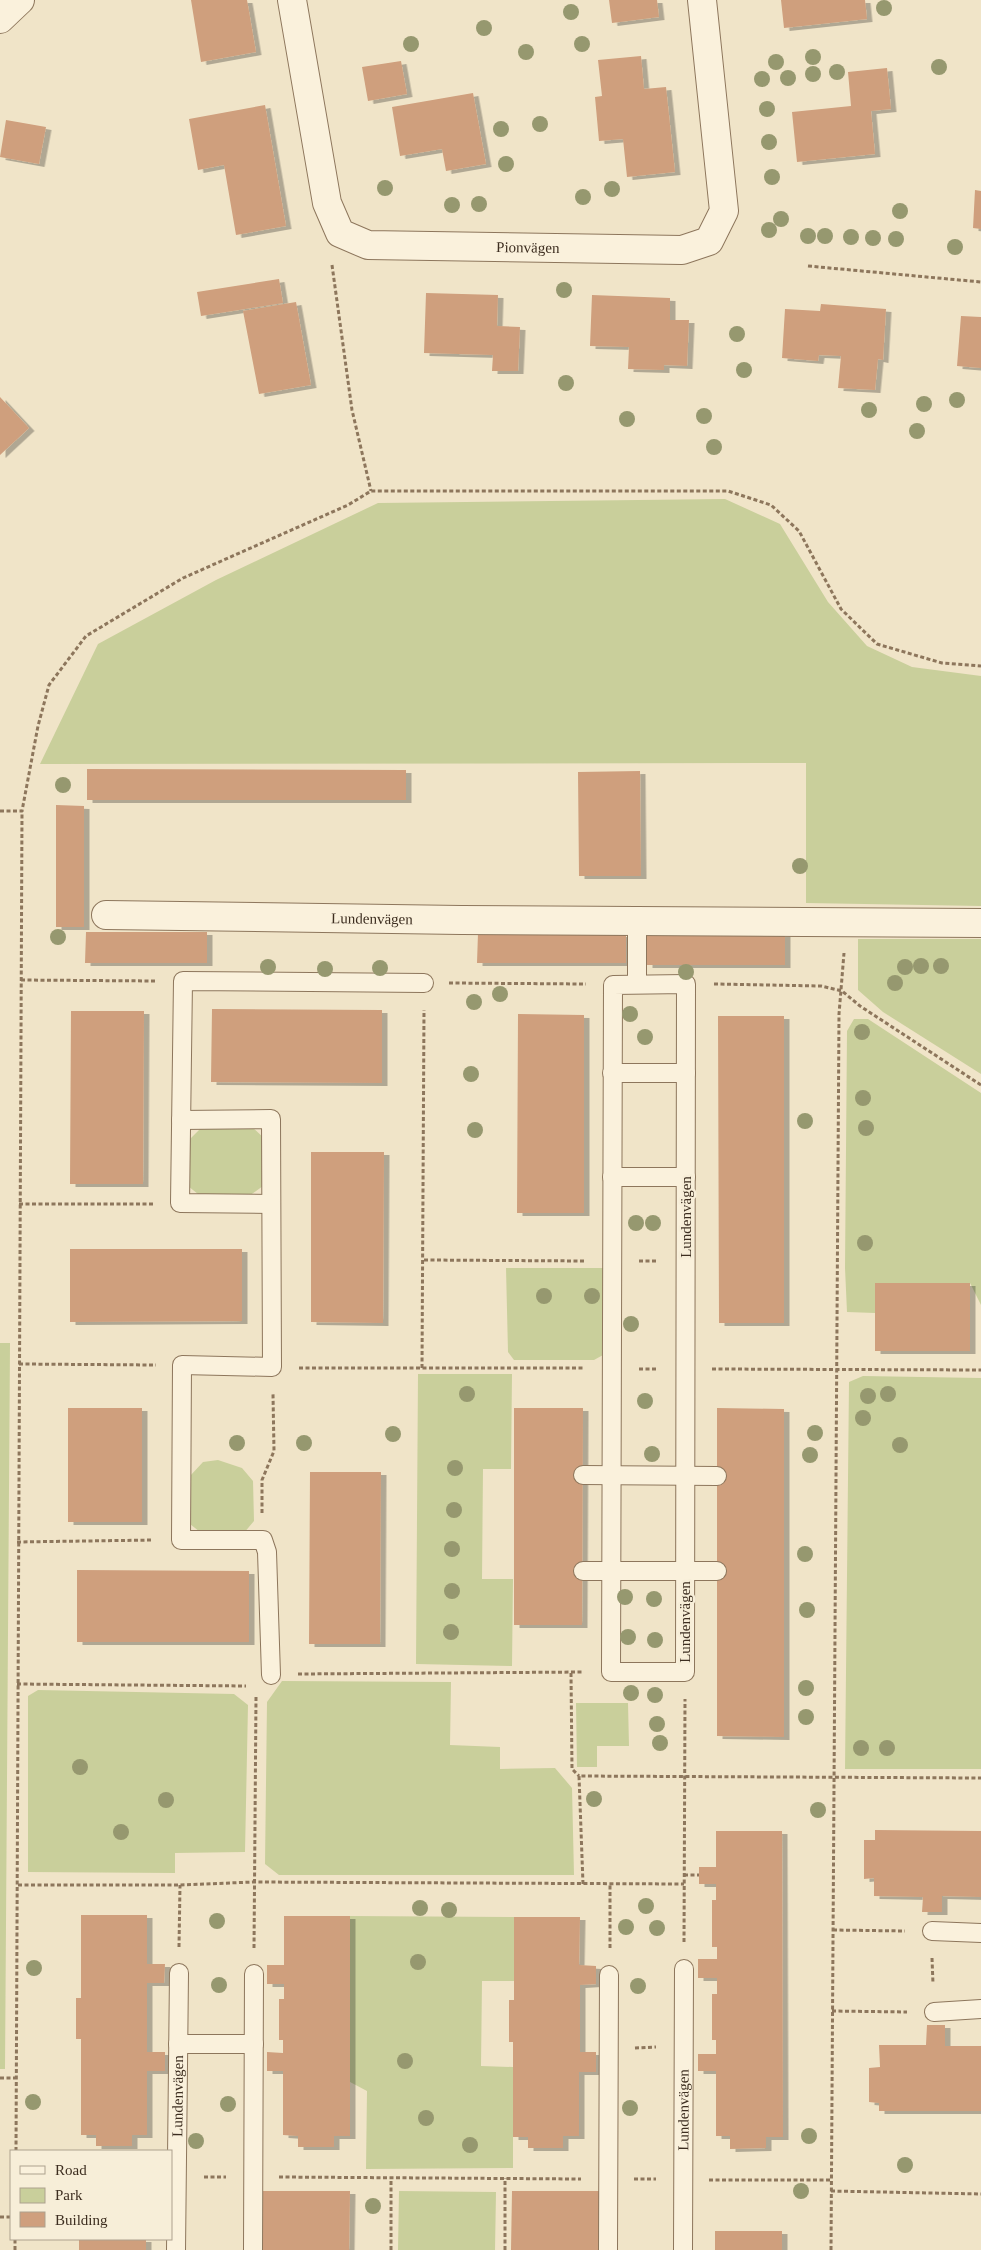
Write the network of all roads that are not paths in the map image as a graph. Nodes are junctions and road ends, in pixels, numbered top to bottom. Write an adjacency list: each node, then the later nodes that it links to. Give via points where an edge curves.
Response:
1 (20, 0): 4 (street)
2 (292, 0): 3 (street, Pionvägen, via 327,203 340,233 368,245 682,250 709,241 724,211)
3 (702, 0)
4 (0, 19)
5 (106, 915): 6 (street, Lundenvägen)
6 (637, 920): 7 (street, Lundenvägen); 9 (lane)
7 (981, 922)
8 (424, 983): 12 (lane, via 183,981)
9 (637, 984): 10 (lane, via 612,985); 11 (lane, Lundenvägen, via 686,984)
10 (612, 1073): 11 (lane); 13 (lane)
11 (686, 1073): 14 (lane, Lundenvägen)
12 (182, 1120): 15 (lane, via 271,1119); 15 (lane, via 180,1204)
13 (612, 1177): 14 (lane); 17 (lane)
14 (686, 1177): 18 (lane, Lundenvägen)
15 (271, 1204): 24 (lane, via 272,1367 182,1365 181,1540 263,1540 268,1552)
16 (583, 1475): 17 (lane)
17 (611, 1475): 18 (lane); 21 (lane)
18 (685, 1475): 19 (lane); 22 (lane, Lundenvägen)
19 (717, 1476)
20 (583, 1570): 21 (lane)
21 (611, 1570): 22 (lane); 22 (lane, Lundenvägen, via 611,1672 685,1672)
22 (685, 1571): 23 (lane)
23 (717, 1571)
24 (271, 1675)
25 (932, 1931): 26 (lane)
26 (981, 1933)
27 (684, 1969): 38 (lane, Lundenvägen)
28 (179, 1973): 33 (lane, Lundenvägen)
29 (254, 1974): 34 (lane)
30 (610, 1975): 37 (lane)
31 (981, 2010): 32 (lane)
32 (934, 2012)
33 (178, 2044): 34 (lane); 35 (lane, Lundenvägen)
34 (254, 2044): 36 (lane)
35 (176, 2250)
36 (253, 2250)
37 (608, 2250)
38 (683, 2250)

